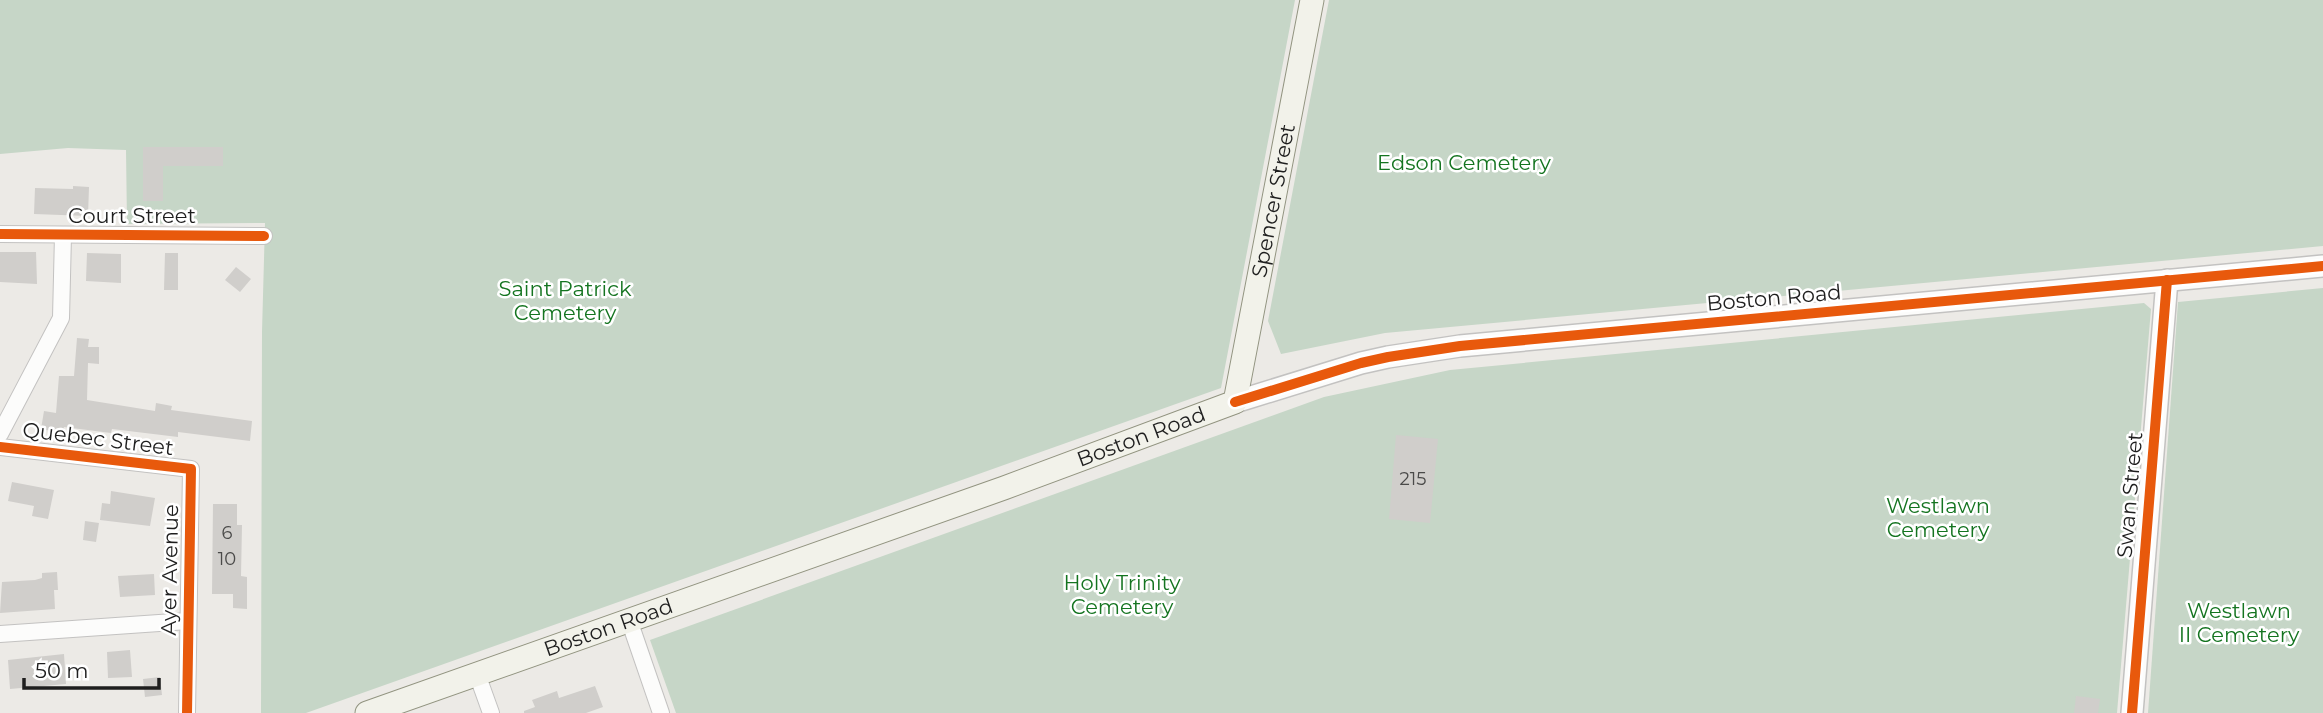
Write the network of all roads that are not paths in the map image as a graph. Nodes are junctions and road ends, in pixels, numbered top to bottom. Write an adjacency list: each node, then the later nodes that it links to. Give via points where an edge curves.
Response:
1 (1312, 0): 7 (main road, Spencer Street)
2 (0, 234): 3 (street, Court Street)
3 (63, 235): 4 (street, Court Street); 8 (street, via 61,318)
4 (264, 236)
5 (2323, 266): 6 (street, Boston Road)
6 (2167, 280): 7 (street, Boston Road, via 1429,350 1361,363); 19 (street, Swan Street)
7 (1235, 401): 11 (main road, Boston Road)
8 (0, 434)
9 (0, 447): 10 (street, Quebec Street)
10 (191, 470): 12 (street, Ayer Avenue)
11 (629, 620): 14 (main road, Boston Road); 18 (street)
12 (188, 621): 13 (street); 15 (street, Ayer Avenue)
13 (0, 634)
14 (477, 674): 16 (main road, Boston Road); 17 (street)
15 (187, 713)
16 (367, 713)
17 (491, 713)
18 (661, 713)
19 (2132, 713)

